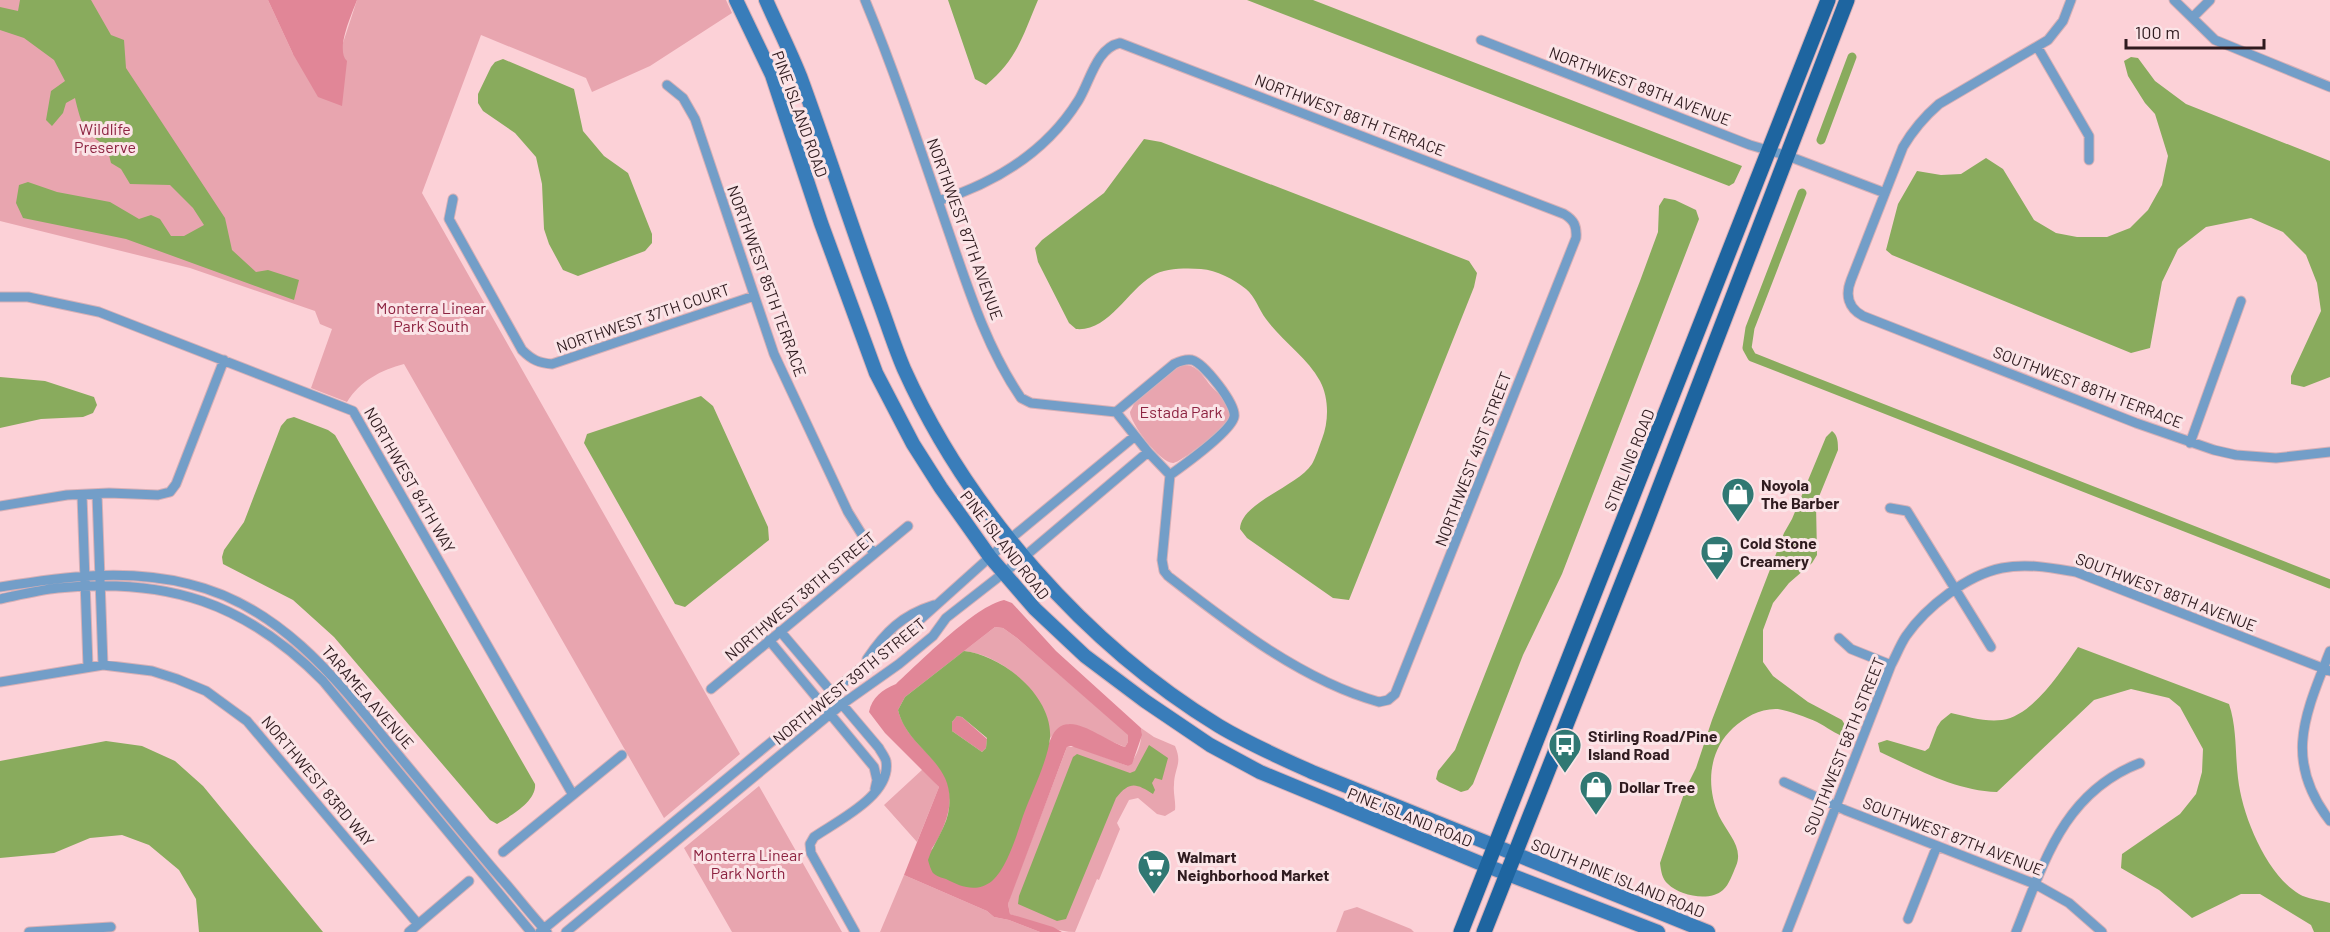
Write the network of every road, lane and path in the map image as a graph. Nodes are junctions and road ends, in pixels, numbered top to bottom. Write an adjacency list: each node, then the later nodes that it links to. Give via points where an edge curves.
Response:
1 (736, 0): 41 (main road, PINE ISLAND ROAD, via 772,75 876,373 912,444)
2 (766, 0): 38 (main road, PINE ISLAND ROAD, via 799,75 904,368 965,477)
3 (865, 0): 19 (street, NORTHWEST 87TH AVENUE)
4 (2072, 0): 11 (street, via 2057,31)
5 (2175, 0): 9 (street)
6 (2210, 0): 9 (street)
7 (1826, 6): 8 (main road); 14 (main road, STIRLING ROAD)
8 (1844, 6): 15 (main road)
9 (2193, 17): 13 (street, via 2206,33 2225,46)
10 (1481, 40): 14 (street, NORTHWEST 89TH AVENUE)
11 (2037, 48): 16 (street, via 2089,136); 17 (street, via 1927,114 1903,147)
12 (667, 85): 21 (street, NORTHWEST 85TH TERRACE, via 683,98 695,118)
13 (2330, 87)
14 (1770, 151): 15 (street, NORTHWEST 89TH AVENUE); 35 (main road, STIRLING ROAD)
15 (1788, 156): 17 (street, NORTHWEST 89TH AVENUE); 37 (main road)
16 (2089, 160)
17 (1885, 193): 27 (street, SOUTHWEST 88TH TERRACE, via 1848,288 1853,309)
18 (453, 199): 21 (street, NORTHWEST 37TH COURT, via 449,219 522,350 541,364 552,364)
19 (938, 201): 20 (street, NORTHWEST 88TH TERRACE, via 993,180 1041,145 1077,103 1109,41 1564,213); 25 (street, NORTHWEST 87TH AVENUE, via 987,335 1021,398 1028,404)
20 (1580, 223): 30 (street, NORTHWEST 41ST STREET, via 1400,687 1390,704 1315,676 1269,651 1168,576 1162,560)
21 (754, 296): 39 (street, NORTHWEST 85TH TERRACE, via 774,354 812,438 848,512)
22 (0, 297): 24 (street, NORTHWEST 84TH WAY, via 28,297 99,312)
23 (2241, 301): 27 (street)
24 (224, 360): 31 (street, via 170,492); 68 (street, NORTHWEST 84TH WAY, via 357,415)
25 (1116, 412): 26 (street); 30 (street, via 1188,356 1202,366 1239,416)
26 (1135, 436): 28 (street); 38 (street, NORTHWEST 39TH STREET)
27 (2190, 442): 29 (street, SOUTHWEST 88TH TERRACE, via 2259,458)
28 (1148, 452): 30 (street); 40 (street, NORTHWEST 39TH STREET)
29 (2330, 452)
30 (1170, 476)
31 (97, 494): 32 (street); 43 (street)
32 (82, 495): 33 (street); 44 (street)
33 (0, 506)
34 (1890, 508): 48 (street, via 1906,512)
35 (1624, 522): 37 (main road); 72 (main road, STIRLING ROAD)
36 (908, 526): 39 (street, NORTHWEST 38TH STREET)
37 (1644, 528): 75 (main road)
38 (1010, 539): 40 (main road, PINE ISLAND ROAD); 41 (street, NORTHWEST 39TH STREET)
39 (874, 554): 50 (street, NORTHWEST 38TH STREET)
40 (1024, 556): 42 (street, NORTHWEST 39TH STREET); 72 (main road, PINE ISLAND ROAD, via 1121,655 1220,726 1312,772)
41 (990, 557): 42 (main road, PINE ISLAND ROAD); 61 (street, NORTHWEST 39TH STREET)
42 (1004, 573): 63 (street, NORTHWEST 39TH STREET, via 946,618 933,636 899,664); 76 (main road, PINE ISLAND ROAD, via 1085,656 1209,745 1283,782)
43 (99, 575): 44 (street, TARAMEA AVENUE); 47 (street); 83 (street, TARAMEA AVENUE, via 190,584 250,609 297,641 334,676)
44 (85, 576): 45 (street, TARAMEA AVENUE); 46 (street)
45 (0, 587)
46 (85, 587): 47 (street, TARAMEA AVENUE); 49 (street, TARAMEA AVENUE, via 56,588); 57 (street)
47 (99, 587): 55 (street); 86 (street, TARAMEA AVENUE, via 135,586 205,602 271,635 297,655 323,681)
48 (1955, 589): 53 (street); 56 (street, SOUTHWEST 58TH STREET, via 1928,611 1906,637); 58 (street, SOUTHWEST 88TH AVENUE, via 2002,568 2035,566 2076,572)
49 (0, 599)
50 (780, 631): 52 (street, NORTHWEST 38TH STREET); 61 (street)
51 (1839, 638): 56 (street, via 1851,649)
52 (769, 640): 60 (street, NORTHWEST 38TH STREET); 62 (street)
53 (1991, 647)
54 (2330, 651): 58 (street)
55 (104, 665): 57 (street, NORTHWEST 83RD WAY); 81 (street, NORTHWEST 83RD WAY, via 177,678 206,691 247,721)
56 (1891, 665): 70 (street, SOUTHWEST 58TH STREET)
57 (87, 666): 59 (street, NORTHWEST 83RD WAY)
58 (2327, 670): 71 (street, via 2305,718 2302,758 2307,780)
59 (0, 682)
60 (711, 689)
61 (832, 693): 62 (street, NORTHWEST 39TH STREET); 63 (street)
62 (821, 702): 64 (street); 83 (street, NORTHWEST 39TH STREET)
63 (841, 705): 64 (street, NORTHWEST 39TH STREET); 69 (street, via 886,760 885,776)
64 (831, 714): 69 (street, via 874,767 877,780); 87 (street, NORTHWEST 39TH STREET)
65 (621, 755): 68 (street)
66 (2140, 763): 79 (street, via 2111,777 2074,810 2062,826)
67 (1784, 782): 70 (street, SOUTHWEST 87TH AVENUE)
68 (573, 795): 74 (street)
69 (873, 795): 88 (street, via 814,837 810,844 811,853)
70 (1836, 807): 73 (street, SOUTHWEST 87TH AVENUE); 93 (street, SOUTHWEST 58TH STREET)
71 (2330, 821)
72 (1494, 846): 75 (main road, PINE ISLAND ROAD); 76 (main road, STIRLING ROAD)
73 (1937, 846): 79 (street, SOUTHWEST 87TH AVENUE); 80 (street)
74 (503, 852)
75 (1515, 854): 77 (main road); 92 (main road, SOUTH PINE ISLAND ROAD)
76 (1487, 866): 77 (main road, PINE ISLAND ROAD); 89 (main road, STIRLING ROAD)
77 (1507, 873): 90 (main road); 91 (main road)
78 (469, 881): 81 (street)
79 (2035, 884): 94 (street); 95 (street, SOUTHWEST 87TH AVENUE, via 2069,903)
80 (1908, 920)
81 (418, 924): 85 (street)
82 (111, 927): 84 (street)
83 (544, 931)
84 (29, 932)
85 (409, 932)
86 (531, 932)
87 (566, 932)
88 (855, 932)
89 (1461, 932)
90 (1484, 932)
91 (1658, 932)
92 (1708, 932)
93 (1787, 932)
94 (2016, 932)
95 (2102, 932)

